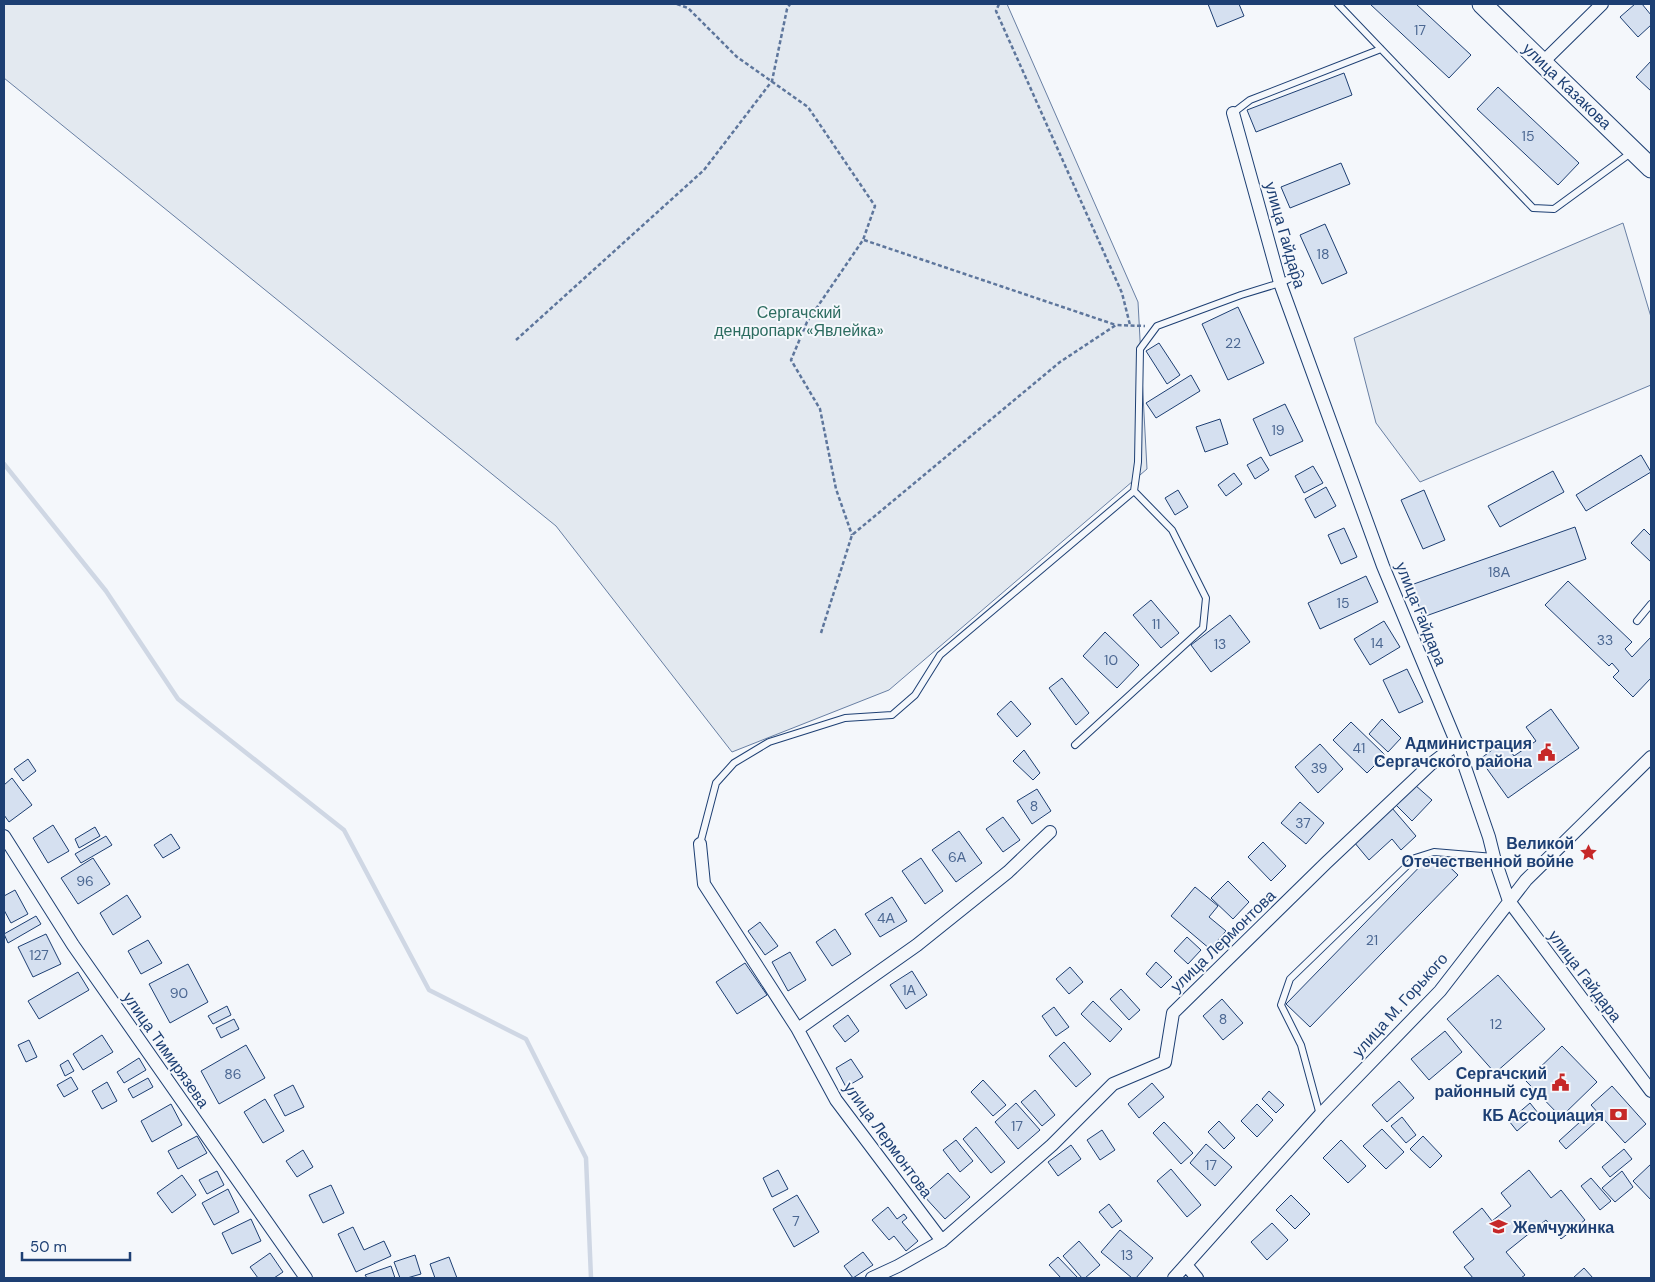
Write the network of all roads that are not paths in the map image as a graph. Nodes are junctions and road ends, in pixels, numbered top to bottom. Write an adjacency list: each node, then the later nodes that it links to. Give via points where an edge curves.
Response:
1 (1338, 4): 4 (lane)
2 (1482, 4): 5 (main road, улица Казакова)
3 (1602, 4): 5 (street)
4 (1381, 49): 6 (lane, via 1250,100); 7 (lane, via 1533,208 1554,209)
5 (1542, 63): 7 (main road, улица Казакова)
6 (1233, 113): 10 (street, улица Гайдара)
7 (1633, 151): 8 (main road, улица Казакова)
8 (1651, 168)
9 (1300, 274): 10 (lane)
10 (1280, 283): 11 (lane, via 1157,326 1140,349 1138,462); 14 (street, улица Гайдара, via 1383,566)
11 (1134, 491): 15 (lane, via 1172,530 1206,598 1203,628); 19 (lane, via 940,656 915,695 892,715 846,718 769,742 734,762 716,783)
12 (1651, 604): 13 (lane)
13 (1637, 621)
14 (1456, 744): 20 (street, улица Гайдара); 25 (street, улица Лермонтова, via 1430,764 1173,1012 1165,1062 1113,1084 1052,1145)
15 (1075, 745)
16 (1651, 757): 21 (street, улица М. Горького, via 1526,880)
17 (1050, 832): 22 (street, via 1008,872 917,945)
18 (4, 836): 27 (street, улица Тимирязева, via 73,945)
19 (700, 844): 22 (street, улица Лермонтова, via 704,884)
20 (1494, 857): 21 (street, улица Гайдара); 24 (lane, via 1434,852 1414,858 1290,979 1281,1005 1301,1045)
21 (1509, 901): 23 (street, улица Гайдара); 24 (street, улица М. Горького, via 1440,991)
22 (798, 1029): 25 (street, улица Лермонтова, via 836,1100)
23 (1651, 1091)
24 (1320, 1115): 26 (street, улица М. Горького)
25 (942, 1241): 28 (street, улица Лермонтова)
26 (1187, 1266): 29 (street, улица М. Горького); 30 (street)
27 (306, 1278)
28 (872, 1278)
29 (1174, 1278)
30 (1197, 1278)

